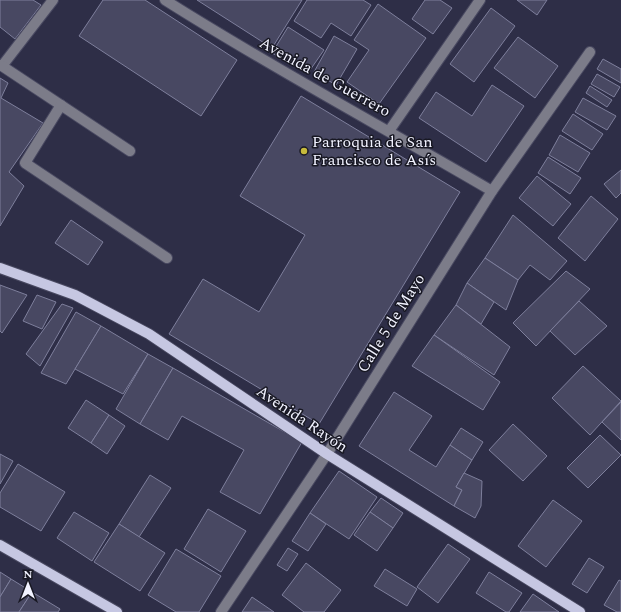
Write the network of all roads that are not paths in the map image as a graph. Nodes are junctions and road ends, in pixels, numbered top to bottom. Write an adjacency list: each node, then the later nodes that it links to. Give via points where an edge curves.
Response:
1 (53, 0): 5 (street)
2 (165, 0): 7 (street, Avenida de Guerrero, via 231,42)
3 (480, 0): 7 (street)
4 (590, 52): 9 (street, Calle 5 de Mayo)
5 (1, 66): 6 (street)
6 (61, 106): 8 (street); 10 (street, via 25,163)
7 (389, 131): 9 (street, Avenida de Guerrero)
8 (130, 151)
9 (492, 191): 12 (street, Calle 5 de Mayo)
10 (167, 258)
11 (0, 268): 12 (main road, Avenida Rayón, via 75,295 149,334)
12 (327, 454): 15 (street, Calle 5 de Mayo); 16 (main road, Avenida Rayón)
13 (0, 544): 14 (main road)
14 (117, 612)
15 (221, 612)
16 (580, 612)

